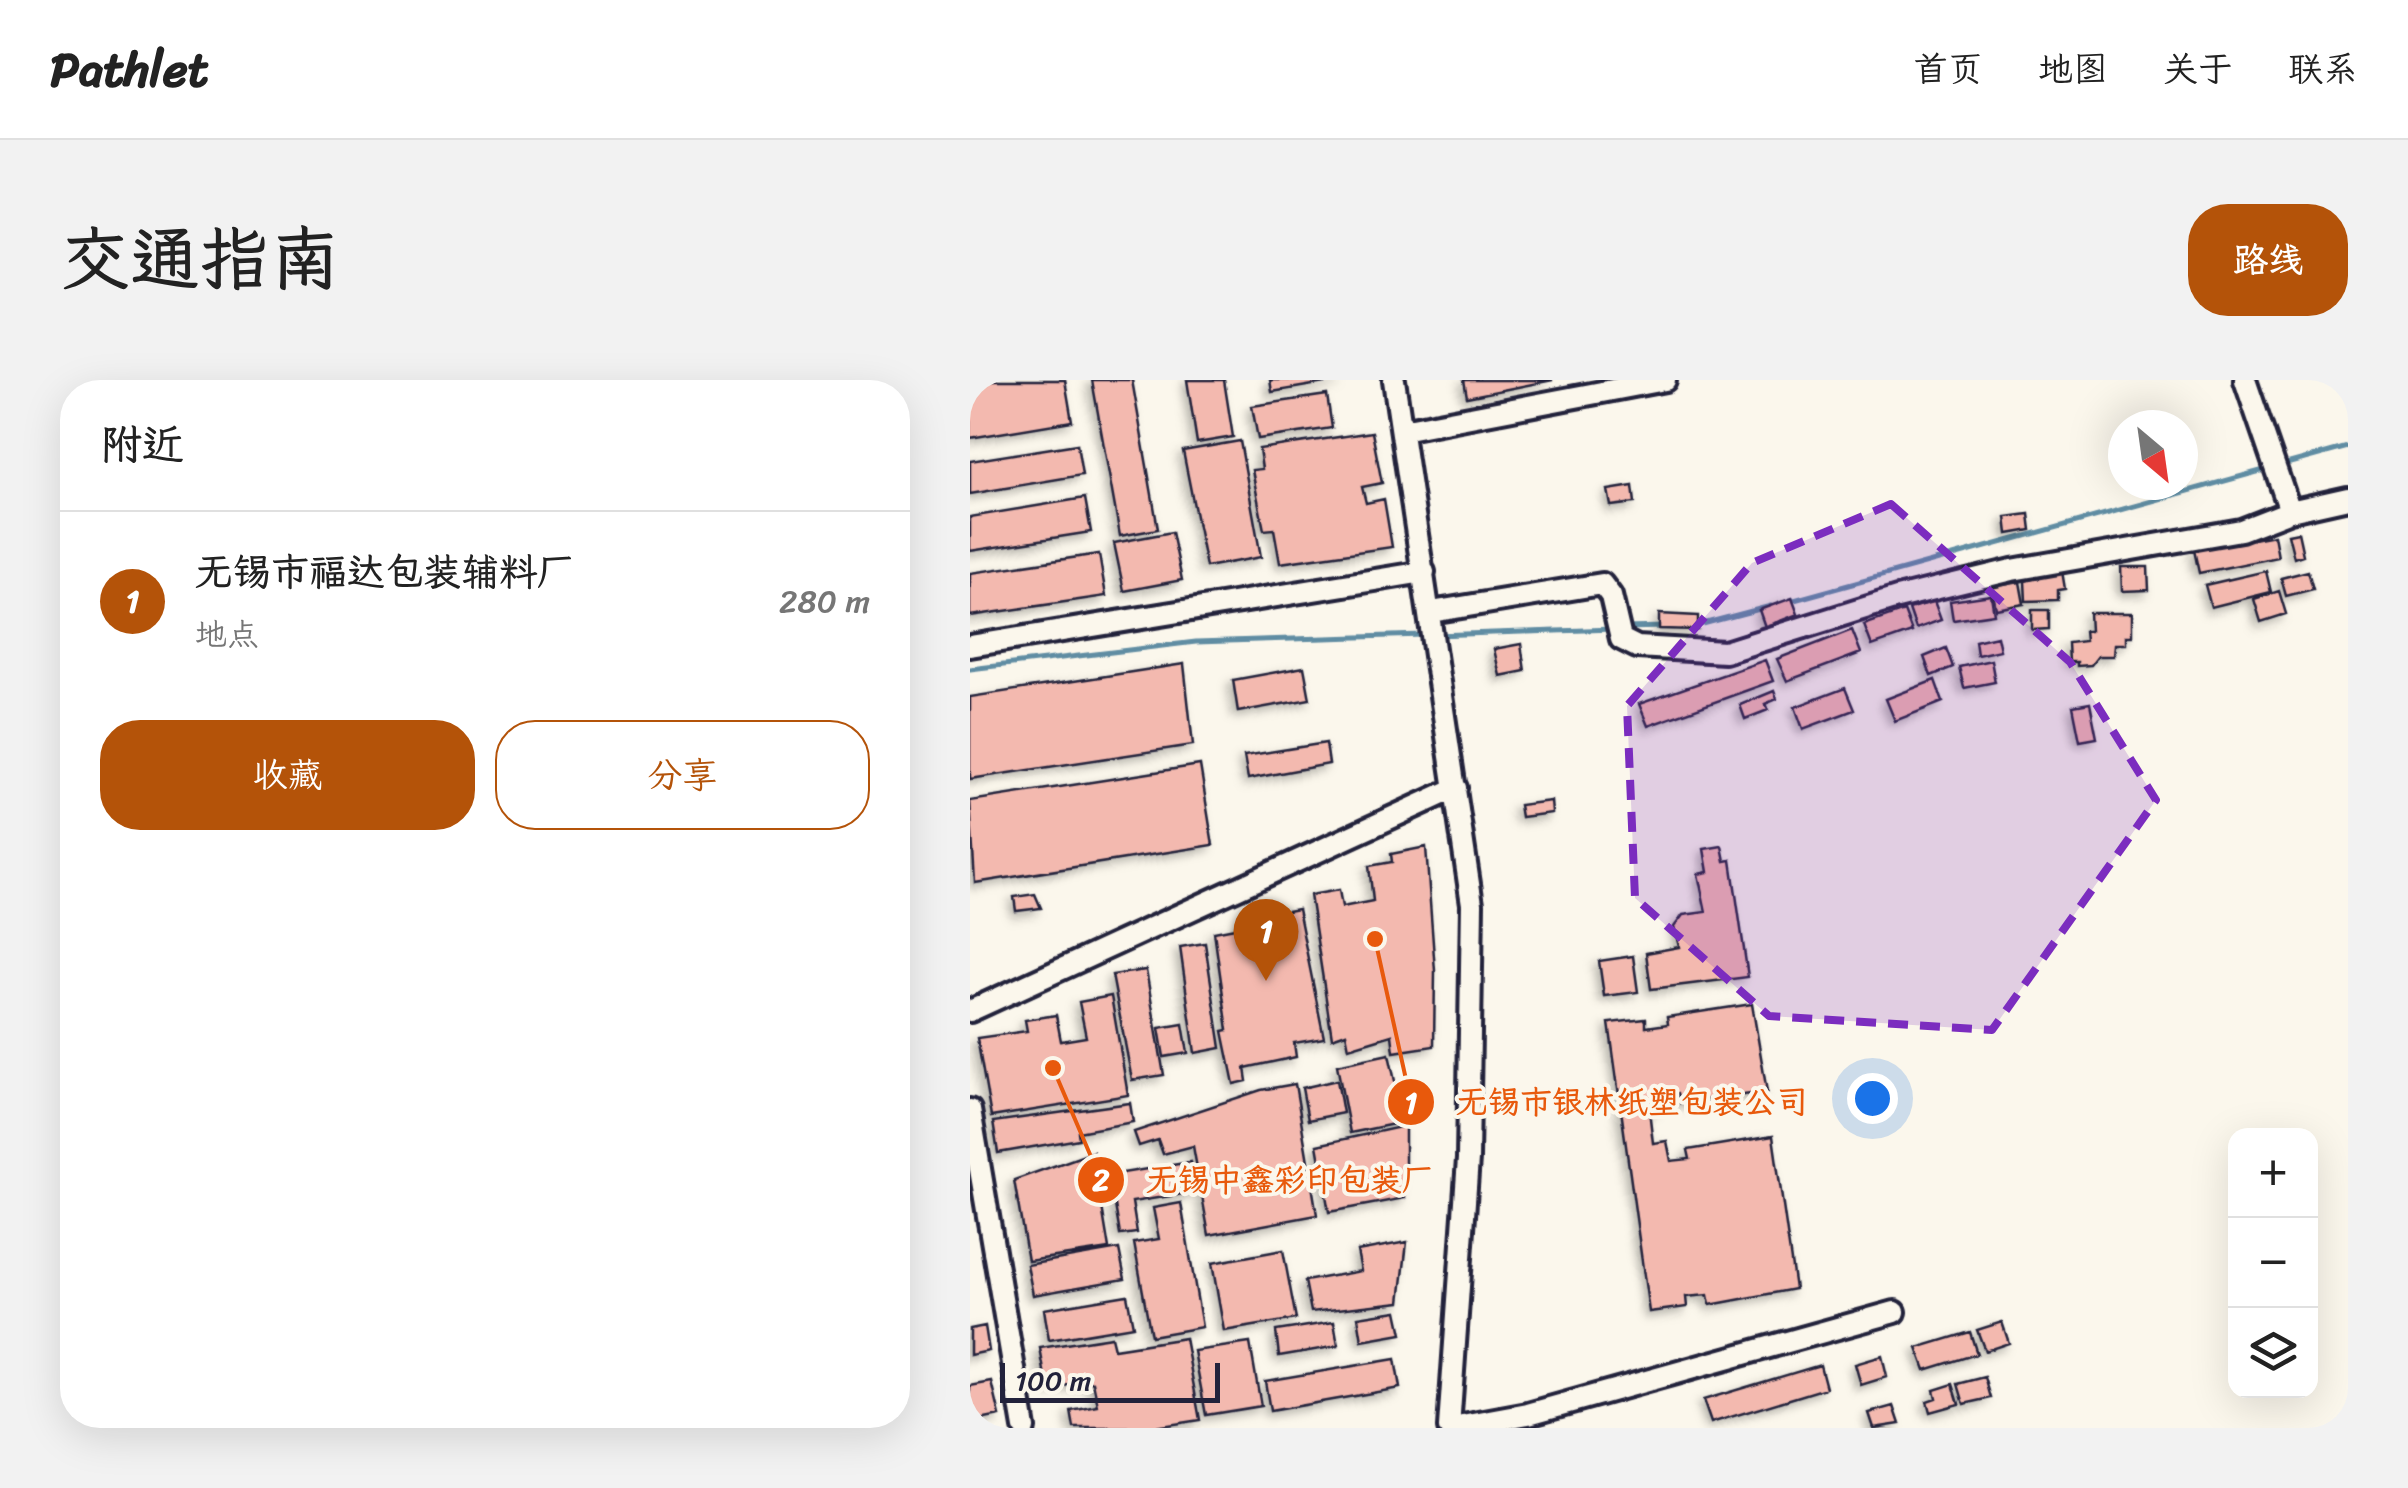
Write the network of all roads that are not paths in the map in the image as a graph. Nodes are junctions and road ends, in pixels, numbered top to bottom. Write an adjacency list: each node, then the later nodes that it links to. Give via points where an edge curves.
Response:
1 (1394, 380): 4 (street)
2 (1665, 380): 4 (street)
3 (2245, 380): 6 (street)
4 (1402, 430): 7 (street)
5 (2348, 498): 6 (street)
6 (2290, 511): 8 (street, via 2241,530 2012,570 1896,598 1725,652 1637,648 1621,638 1602,584)
7 (1424, 572): 8 (street); 9 (street)
8 (1433, 627): 10 (street)
9 (970, 646)
10 (1456, 788): 11 (street); 15 (street, via 1472,904 1468,1159)
11 (970, 1011)
12 (970, 1110): 14 (street)
13 (1895, 1312): 15 (street, via 1528,1414)
14 (1024, 1428)
15 (1450, 1428)

